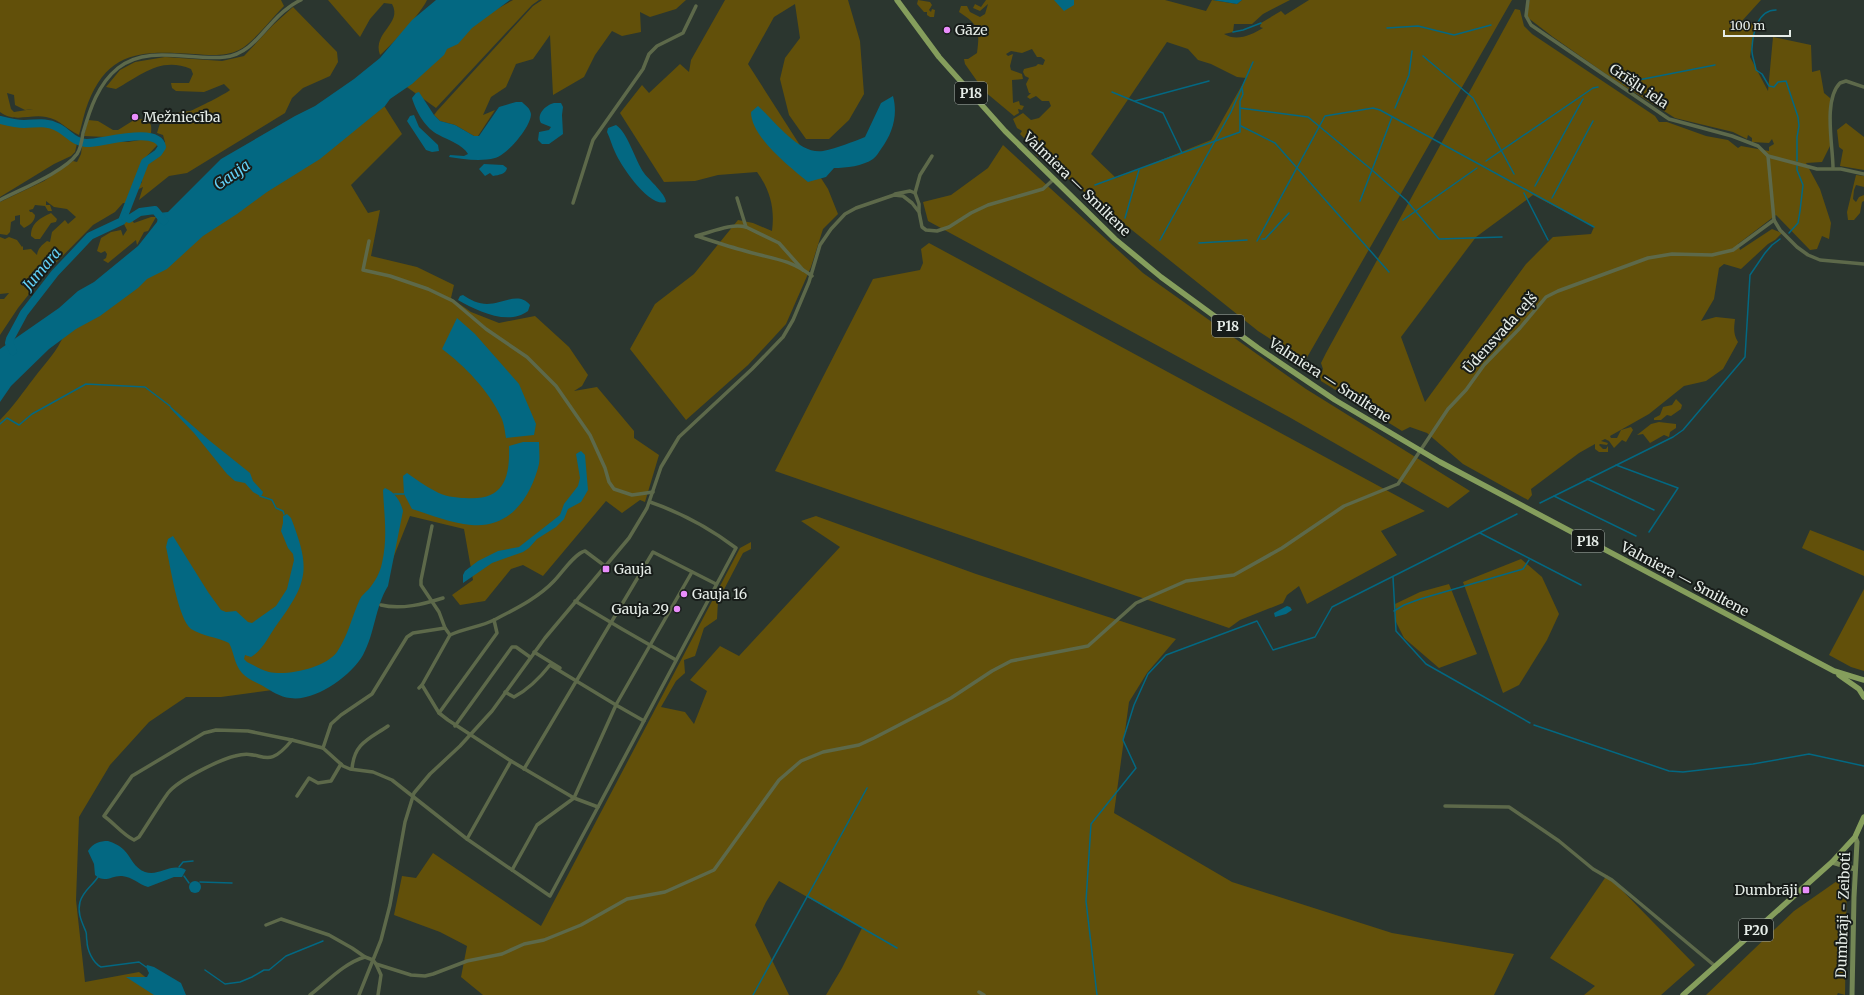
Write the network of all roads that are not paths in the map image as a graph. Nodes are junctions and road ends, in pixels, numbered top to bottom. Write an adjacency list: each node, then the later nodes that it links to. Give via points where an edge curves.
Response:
1 (301, 0): 14 (street, via 287,8 240,53 225,57 158,55 125,63 97,93 79,152 66,165)
2 (897, 0): 10 (main road, Valmiera — Smiltene / P18, via 939,57 1005,131)
3 (1528, 0): 7 (street, Grīšļu iela, via 1526,16 1531,25 1669,119 1732,136 1758,146)
4 (696, 6): 15 (street, via 683,33 657,46 649,54 643,69 593,140)
5 (1864, 87): 8 (street, via 1846,81 1840,83 1833,94 1830,115)
6 (932, 156): 11 (street, via 920,175)
7 (1768, 156): 8 (street, via 1817,169); 17 (street)
8 (1833, 168): 9 (street)
9 (1864, 174)
10 (1054, 179): 16 (street, via 1043,190 988,205 937,231 922,227); 23 (main road, Valmiera — Smiltene / P18, via 1115,239 1161,277 1300,377)
11 (915, 193): 12 (street, via 910,191); 16 (street)
12 (894, 195): 16 (street, via 903,196 912,202); 22 (street, via 856,208 838,220 820,246)
13 (737, 198): 18 (street)
14 (0, 200)
15 (573, 203)
16 (919, 212)
17 (1774, 220): 20 (street, via 1780,230 1808,255 1820,260); 23 (street, Ūdensvada ceļš, via 1734,250 1712,256 1672,254 1648,258 1546,297 1484,365 1448,410)
18 (746, 227): 21 (street, via 779,243); 21 (street, via 741,225 718,229 696,236 742,251 784,260)
19 (369, 242): 24 (street, via 363,270 428,289 452,301 486,329 527,357 556,386 590,435 614,489 632,495)
20 (1864, 264)
21 (804, 270): 22 (street)
22 (812, 276): 24 (street, via 783,337 679,437 661,467)
23 (1420, 451): 42 (main road, Valmiera — Smiltene / P18); 75 (street, Ūdensvada ceļš, via 1398,484 1344,506 1251,566 1228,577 1186,581 1158,592 1136,603 1088,646 1011,661 951,698 874,738 859,745 823,752 801,761 779,780 714,870 665,892 627,899 581,925 544,940 524,944 502,954 467,962 434,974 411,975)
24 (653, 492): 25 (street)
25 (650, 502): 27 (street, via 629,538); 29 (street, via 699,525 736,548)
26 (432, 526): 32 (street, via 421,580 421,585)
27 (605, 566): 31 (street); 34 (street, via 585,551 580,552 545,589)
28 (692, 572): 29 (street); 35 (street, via 653,552); 38 (street)
29 (716, 584): 41 (street)
30 (443, 598): 32 (street)
31 (575, 600): 35 (street); 39 (street)
32 (432, 601): 33 (street, via 391,608); 36 (street)
33 (381, 605)
34 (494, 620): 37 (street); 50 (street, via 497,633)
35 (611, 622): 38 (street); 43 (street)
36 (445, 628): 37 (street); 56 (street, via 413,633 407,637 372,694 331,724)
37 (450, 635): 45 (street)
38 (650, 644): 41 (street); 49 (street)
39 (534, 652): 40 (street); 43 (street)
40 (530, 657): 47 (street); 53 (street, via 516,646 512,647)
41 (676, 660): 51 (street)
42 (1834, 671): 44 (main road, Valmiera — Smiltene / P18); 48 (main road, Valmiera — Smiltene / P18, via 1859,689)
43 (577, 680): 47 (street, via 550,665 538,681 526,691 514,697); 49 (street); 60 (street)
44 (1864, 680)
45 (422, 684): 46 (street); 50 (street)
46 (419, 688)
47 (505, 692): 54 (street)
48 (1864, 697)
49 (617, 704): 51 (street); 63 (street)
50 (439, 713): 53 (street)
51 (644, 720): 65 (street)
52 (388, 726): 59 (street, via 357,748)
53 (455, 726): 54 (street)
54 (470, 735): 57 (street); 62 (street, via 430,774)
55 (292, 740): 55 (street, via 274,758 245,754 236,756 217,762 177,786 169,792 139,837 134,840 104,816 132,776 204,733 216,730 248,731); 56 (street)
56 (323, 748): 58 (street)
57 (511, 761): 60 (street); 68 (street)
58 (341, 764): 59 (street); 61 (street, via 331,781 318,782 308,778)
59 (352, 769): 62 (street, via 386,776)
60 (524, 769): 63 (street)
61 (297, 796)
62 (412, 797): 68 (street); 74 (street, via 386,921)
63 (574, 798): 65 (street); 71 (street, via 537,825)
64 (1445, 806): 76 (street, via 1509,807 1559,841 1593,869 1612,880)
65 (598, 807): 71 (street, via 550,896)
66 (1864, 817): 67 (main road, P20)
67 (1855, 837): 69 (main road, P20); 70 (main road, Dumbrāji - Zeiboti)
68 (466, 839): 71 (street)
69 (1832, 862): 70 (main road); 76 (main road, P20)
70 (1855, 869): 83 (main road, Dumbrāji - Zeiboti)
71 (512, 870)
72 (266, 925): 73 (street, via 281,920 329,935)
73 (365, 957): 74 (street); 78 (street)
74 (373, 960): 75 (street); 79 (street)
75 (376, 964): 80 (street, via 381,975)
76 (1715, 966): 82 (main road, P20)
77 (979, 992): 81 (street)
78 (310, 995)
79 (359, 995)
80 (378, 995)
81 (984, 995)
82 (1682, 995)
83 (1852, 995)

